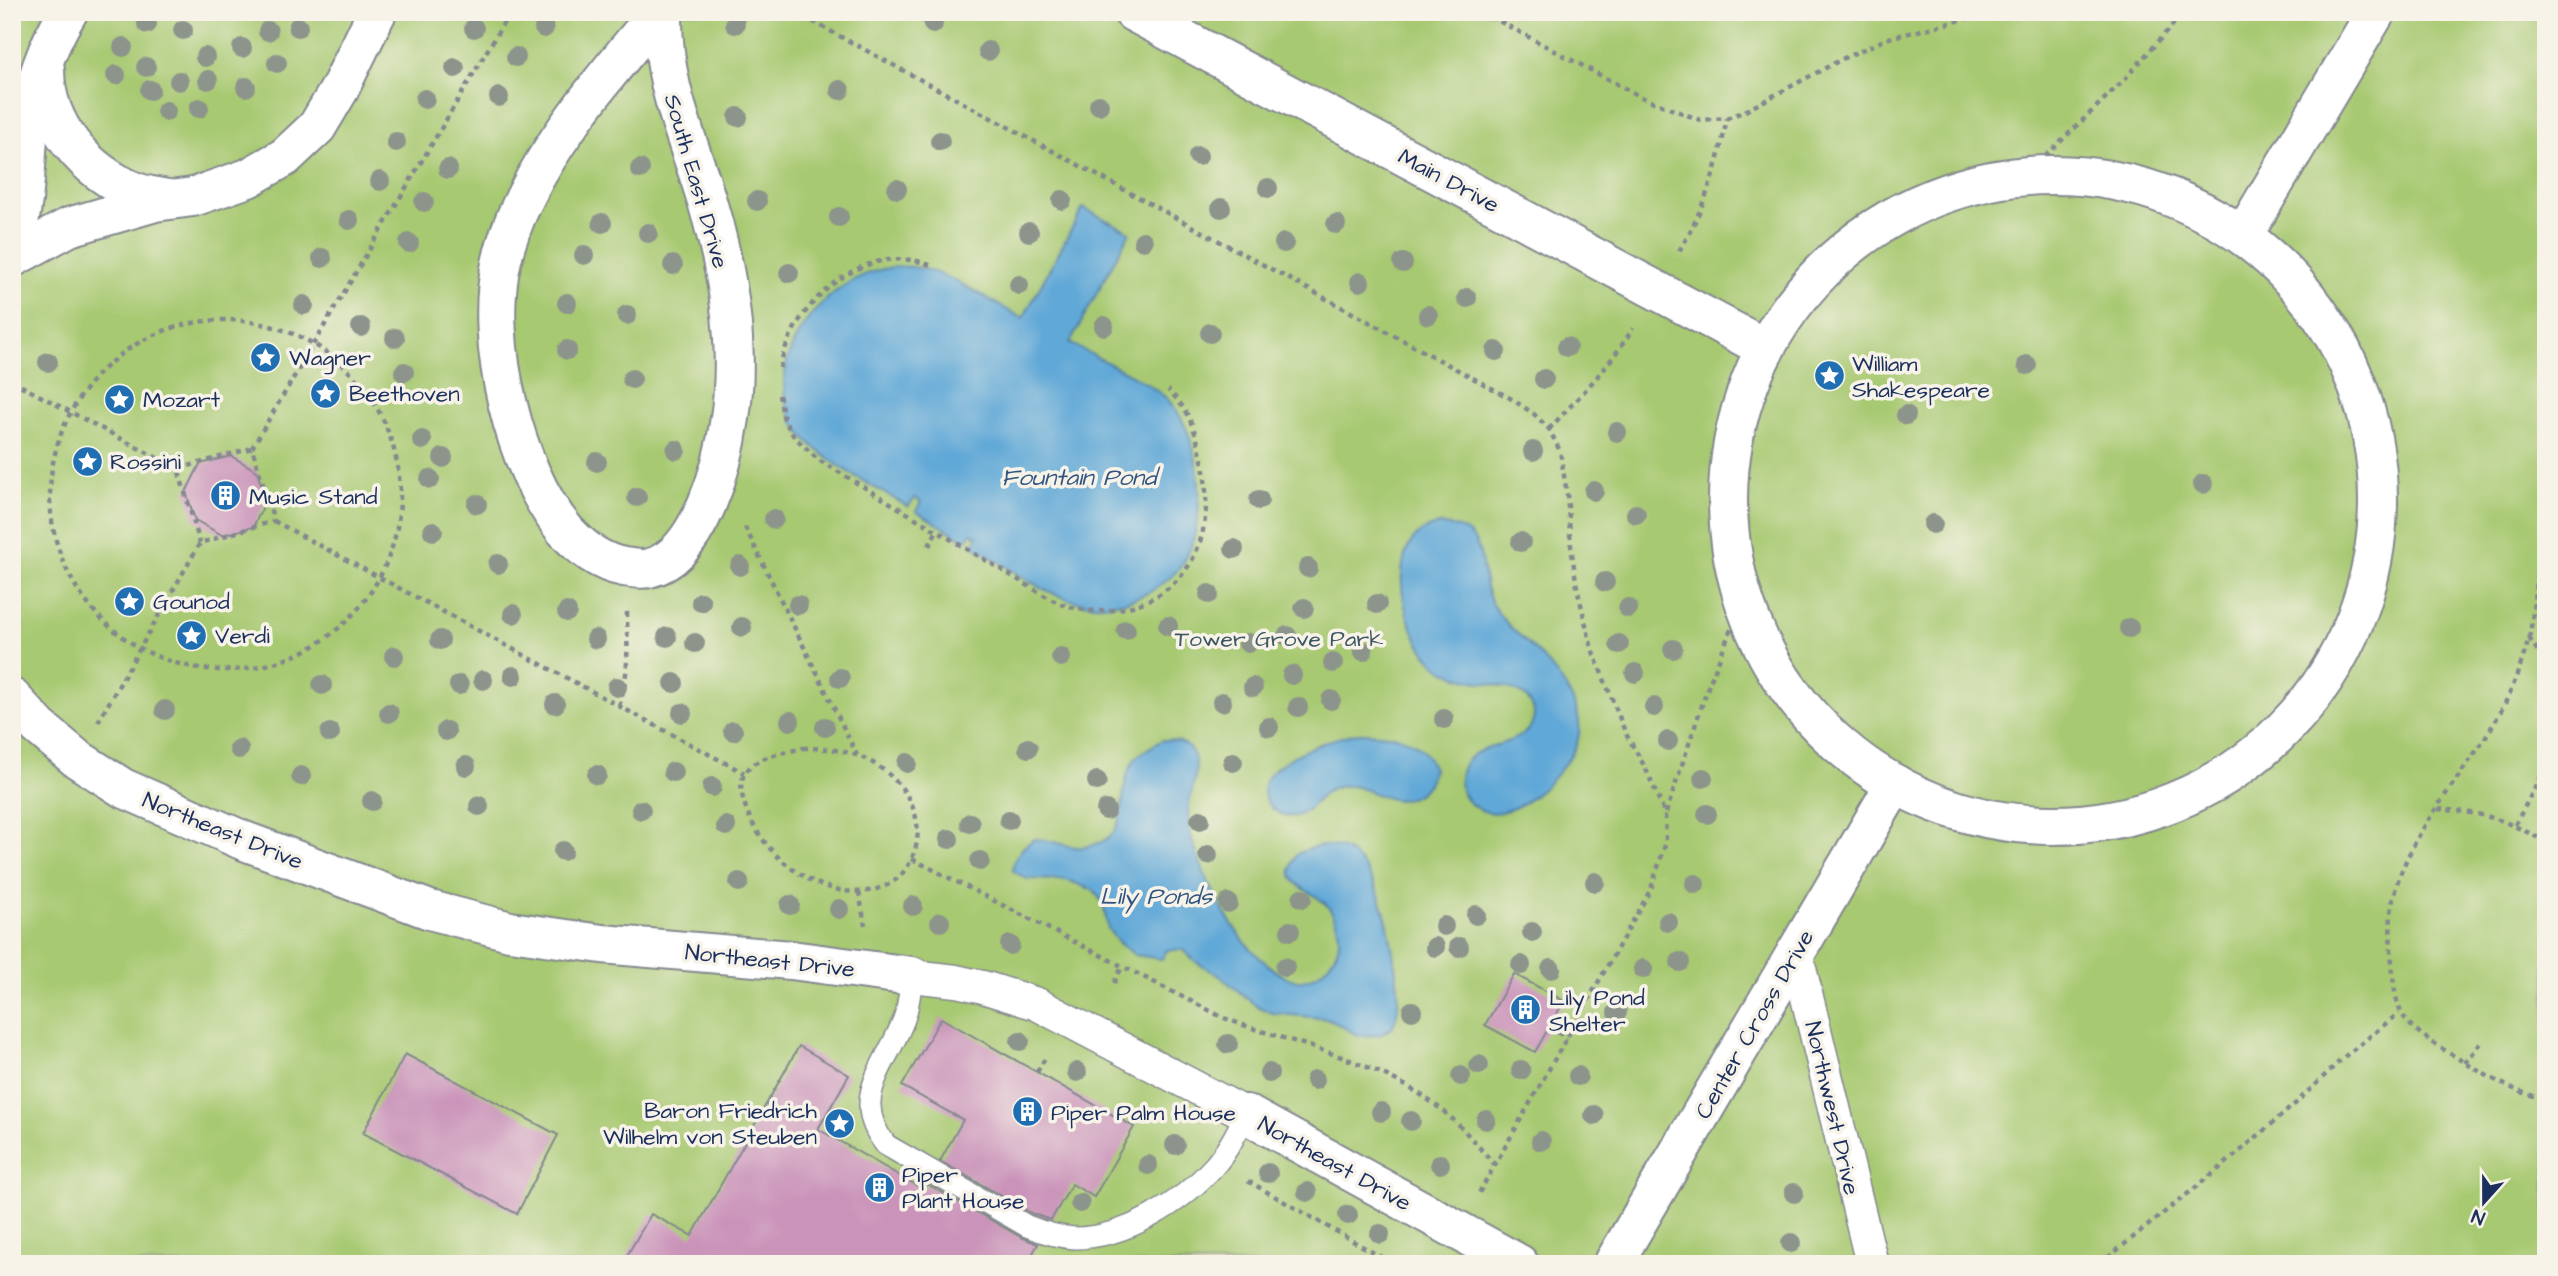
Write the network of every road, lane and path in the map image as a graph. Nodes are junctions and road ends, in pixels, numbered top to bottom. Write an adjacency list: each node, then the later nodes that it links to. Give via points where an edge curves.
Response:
1 (68, 12): 11 (street)
2 (377, 12): 14 (street, via 317,127 285,157 248,178)
3 (510, 12): 20 (path)
4 (661, 12): 4 (street, South East Drive, via 587,102 547,159 516,216 500,264 495,325 504,389 526,463 545,503 567,533 592,554 611,564 649,568 688,541 703,514 725,447 733,387 734,337 728,289 715,228 669,81)
5 (795, 12): 28 (path, via 1510,398)
6 (1133, 12): 21 (street, Main Drive)
7 (1482, 12): 12 (path, via 1673,111 1700,120)
8 (2083, 12): 12 (path, via 1974,17 1889,38)
9 (2184, 12): 13 (path, via 2123,81)
10 (2376, 12): 16 (street)
11 (46, 60): 14 (street, via 51,105 78,155 100,174 138,193); 17 (street, via 29,121 27,164)
12 (1727, 118): 15 (path)
13 (2024, 177): 16 (street, via 2081,176 2141,187 2198,209); 21 (street, via 1956,190 1870,231 1814,279)
14 (173, 200): 18 (street, via 69,227)
15 (1696, 223)
16 (2243, 236): 49 (street, via 2292,280 2327,326 2353,376 2371,431 2378,497 2372,564 2353,627 2326,677 2291,723 2248,760 2199,790 2128,816 2061,825 2004,820 1948,807)
17 (12, 242)
18 (12, 258)
19 (930, 265): 23 (path, via 891,261 841,278 801,317 782,357)
20 (313, 345): 27 (path, via 253,323 215,321 171,328 136,344 106,366); 29 (path); 37 (path, via 340,365 368,396 394,453 400,486 397,528)
21 (1765, 348): 38 (street, via 1737,420 1728,471 1731,548)
22 (1619, 350): 28 (path)
23 (779, 376)
24 (12, 381): 27 (path)
25 (778, 390): 33 (path, via 793,435 817,458)
26 (1168, 390): 33 (path, via 1179,400 1194,429 1207,495 1195,554 1187,569 1162,593 1114,610 1064,606)
27 (70, 412): 30 (path); 41 (path, via 52,470 50,508 57,546 92,609)
28 (1549, 429): 51 (path, via 1564,471 1575,574 1589,639 1605,685)
29 (252, 448): 30 (path); 31 (path)
30 (178, 469): 34 (path)
31 (274, 521): 34 (path); 37 (path)
32 (743, 522): 46 (path)
33 (936, 532): 36 (path)
34 (200, 543): 41 (path)
35 (2546, 545): 40 (path)
36 (929, 546)
37 (377, 578): 41 (path, via 340,627 282,660 242,669 201,668); 44 (path)
38 (1743, 599): 49 (street, via 1777,673 1802,706 1850,754); 51 (path)
39 (627, 612): 44 (path, via 628,665)
40 (2529, 637): 42 (path); 50 (path, via 2514,684 2495,721)
41 (141, 648): 45 (path)
42 (2546, 663)
43 (12, 698): 57 (street, Northeast Drive, via 76,758 123,788 243,840 430,910 510,931 602,944)
44 (619, 706): 48 (path)
45 (107, 708)
46 (857, 755): 48 (path, via 803,748 769,757); 54 (path, via 897,782 916,812 919,839)
47 (2546, 767): 52 (path)
48 (744, 773): 54 (path, via 740,791 752,827 796,872 838,890 859,892 890,884)
49 (1895, 784): 55 (street, Center Cross Drive)
50 (2437, 809): 52 (path, via 2493,816); 59 (path, via 2416,841 2394,895 2391,953)
51 (1665, 814): 61 (path, via 1666,842 1651,889)
52 (2515, 825): 53 (path)
53 (2546, 842)
54 (912, 859): 56 (path)
55 (1796, 952): 71 (street, Center Cross Drive); 72 (street, Northwest Drive)
56 (1122, 967): 58 (path); 67 (path, via 1224,1018 1333,1053 1402,1085 1434,1104)
57 (912, 976): 65 (street, Northeast Drive, via 983,987 1037,1004); 66 (lane, via 905,1018 871,1089 868,1108 874,1131 886,1145 1027,1226 1072,1238 1118,1231 1140,1220 1197,1184)
58 (1114, 983)
59 (2399, 1013): 63 (path); 73 (path, via 2231,1159)
60 (1549, 1027): 61 (path)
61 (1567, 1038): 67 (path)
62 (2481, 1043): 63 (path)
63 (2465, 1063): 64 (path)
64 (2546, 1099)
65 (1246, 1114): 66 (lane); 70 (street, Northeast Drive)
66 (1217, 1163): 69 (path)
67 (1495, 1165): 68 (path)
68 (1476, 1198)
69 (1393, 1264)
70 (1519, 1264)
71 (1613, 1264)
72 (1872, 1264)
73 (2100, 1264)

